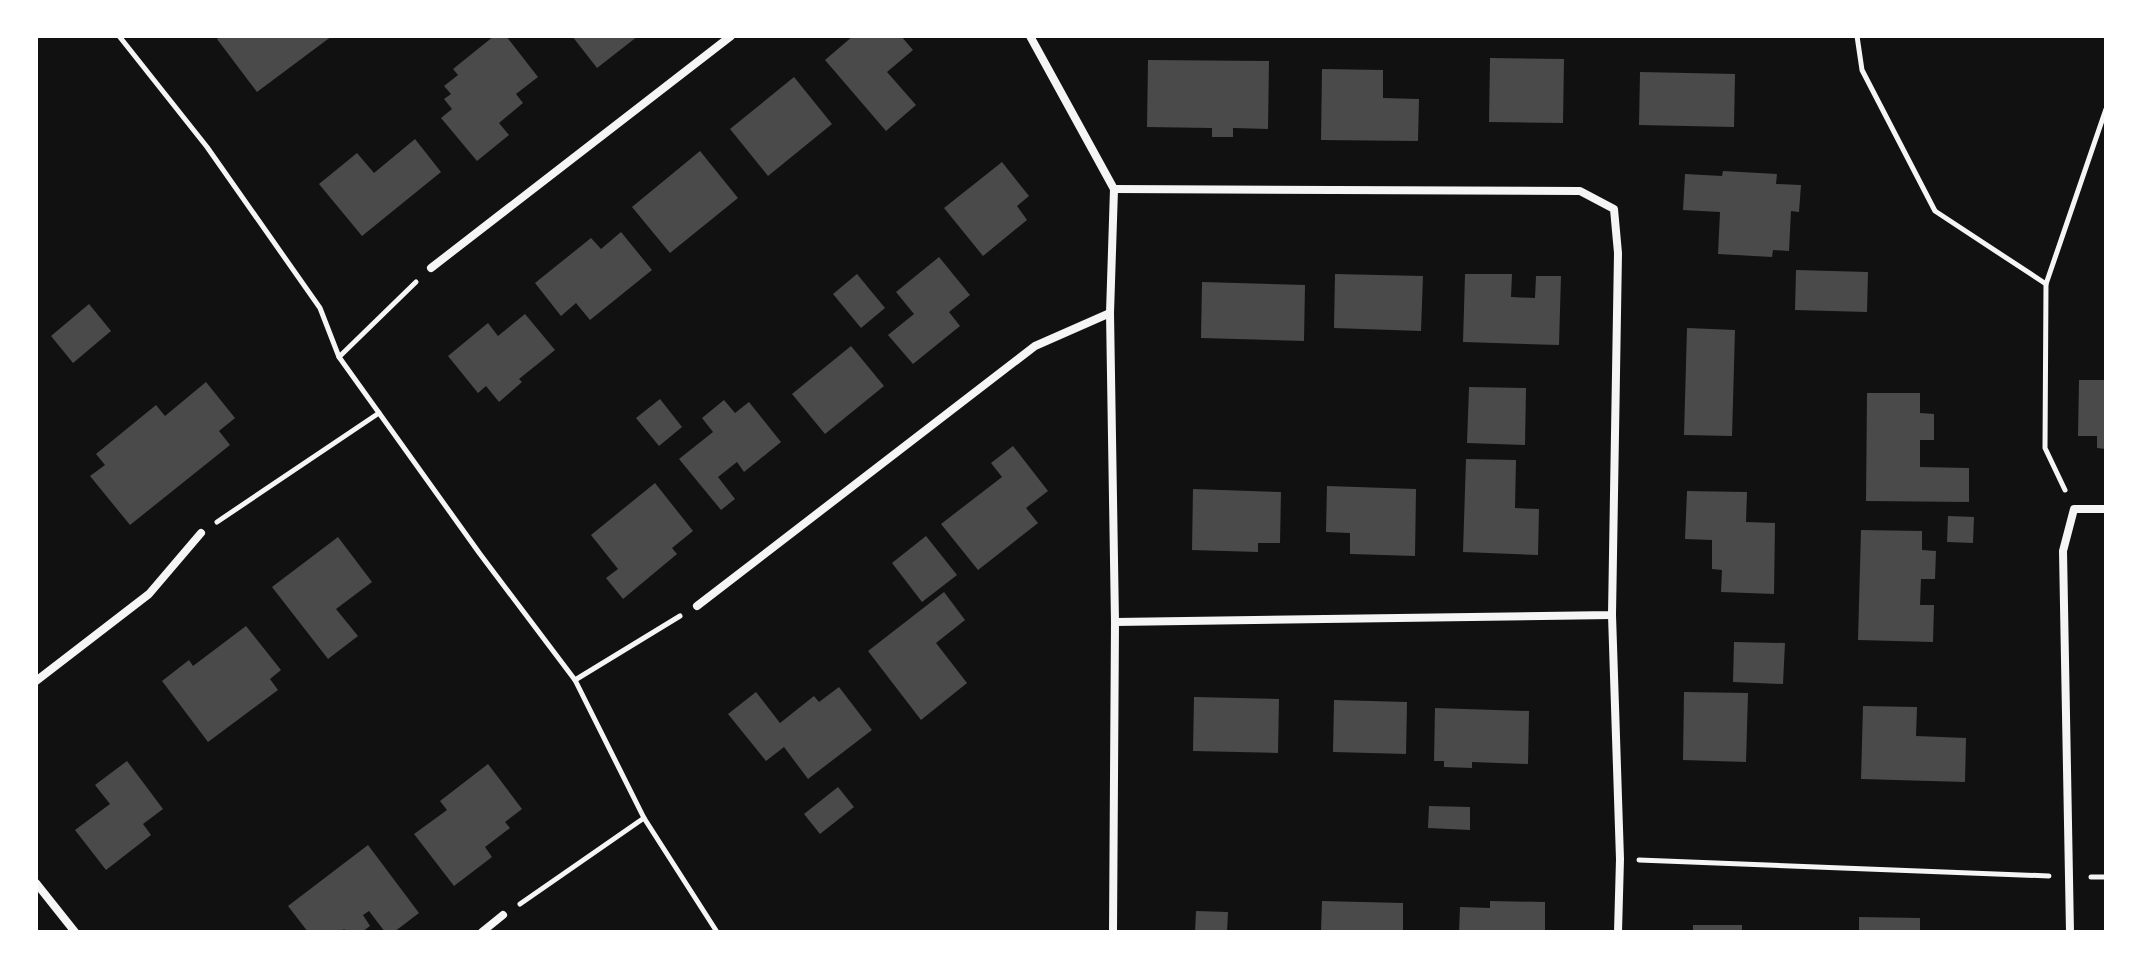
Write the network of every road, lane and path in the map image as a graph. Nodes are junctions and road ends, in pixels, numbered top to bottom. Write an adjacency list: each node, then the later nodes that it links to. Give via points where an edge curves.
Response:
1 (119, 36): 10 (path, via 207,147 320,308)
2 (731, 36): 7 (street)
3 (1030, 36): 6 (street)
4 (1857, 36): 8 (path, via 1862,70 1935,211)
5 (2106, 109): 8 (path)
6 (1114, 189): 9 (street); 16 (street, via 1580,191 1614,209 1618,253)
7 (431, 268): 10 (path)
8 (2046, 284): 12 (path, via 2045,448)
9 (1110, 313): 15 (street, via 1035,346); 17 (street)
10 (339, 357): 11 (path)
11 (379, 413): 14 (path); 18 (path)
12 (2074, 509): 13 (street); 22 (street, via 2063,551)
13 (2106, 509)
14 (201, 533): 19 (street, via 149,594)
15 (697, 606): 18 (path)
16 (1612, 615): 17 (street); 21 (street)
17 (1115, 622): 29 (street)
18 (575, 680): 20 (path)
19 (36, 681)
20 (644, 818): 25 (path); 28 (path)
21 (1620, 859): 22 (path); 30 (street)
22 (2070, 877): 23 (path); 31 (street)
23 (2106, 877)
24 (36, 883): 26 (street)
25 (503, 915): 27 (street)
26 (75, 932)
27 (482, 932)
28 (717, 932)
29 (1113, 932)
30 (1618, 932)
31 (2070, 932)

